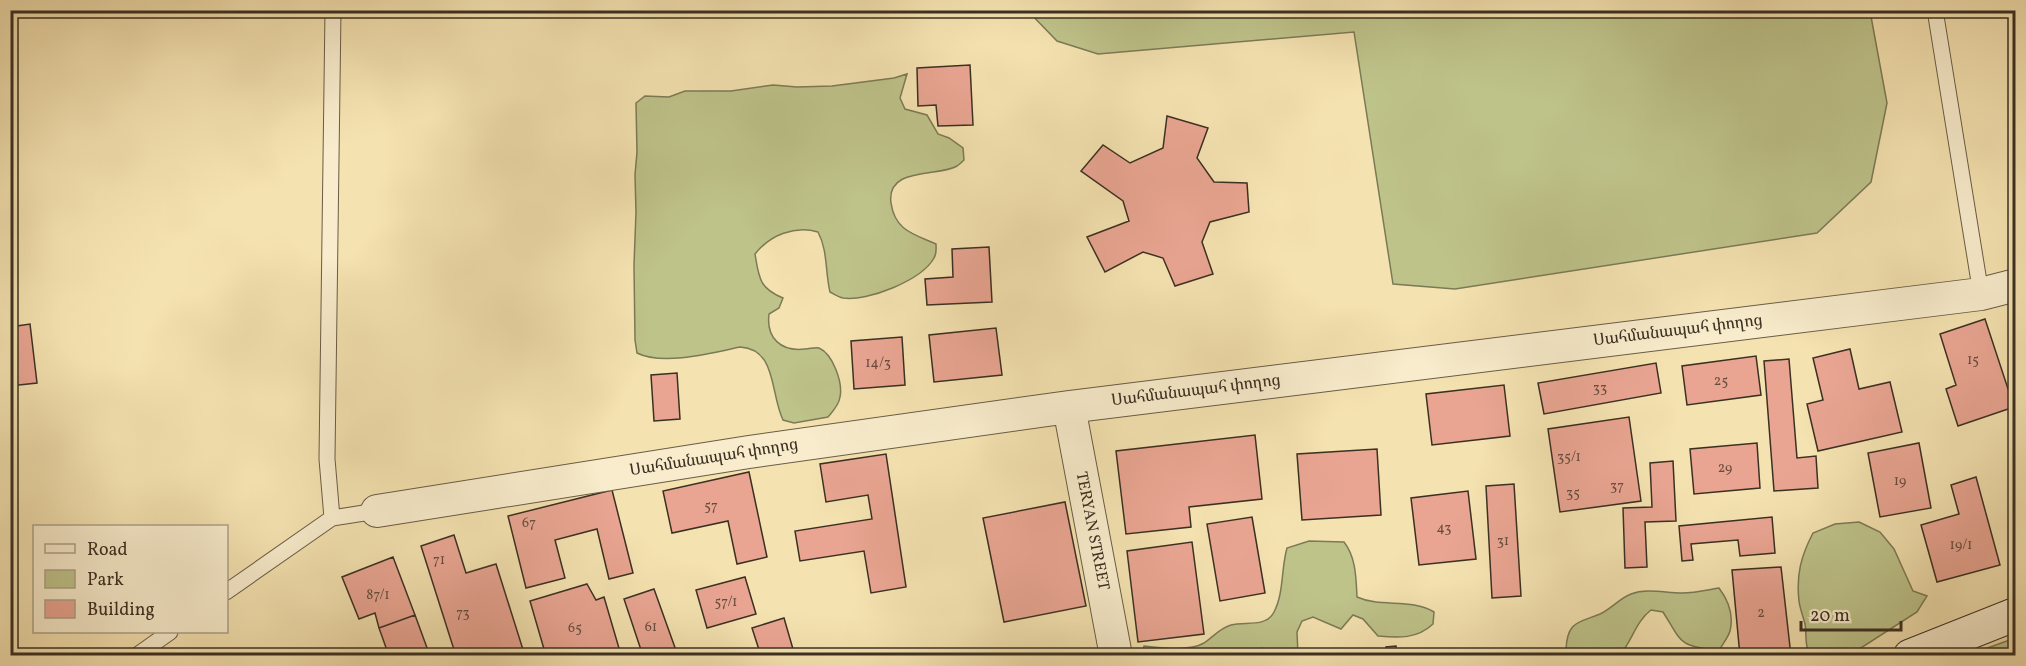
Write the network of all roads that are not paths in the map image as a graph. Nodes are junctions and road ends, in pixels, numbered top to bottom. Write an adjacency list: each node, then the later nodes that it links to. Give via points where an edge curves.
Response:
1 (333, 10): 7 (lane, via 327,459)
2 (1935, 10): 4 (lane)
3 (2016, 285): 4 (street, Սահմանապահ փողոց)
4 (1981, 294): 5 (street, Սահմանապահ փողոց)
5 (1069, 407): 6 (street, Սահմանապահ փողոց, via 749,452); 12 (street, TERYAN STREET)
6 (377, 511): 7 (lane)
7 (332, 518): 8 (lane)
8 (228, 591)
9 (2016, 614): 13 (street)
10 (169, 633): 11 (lane)
11 (136, 656)
12 (1116, 656)
13 (1910, 656)

